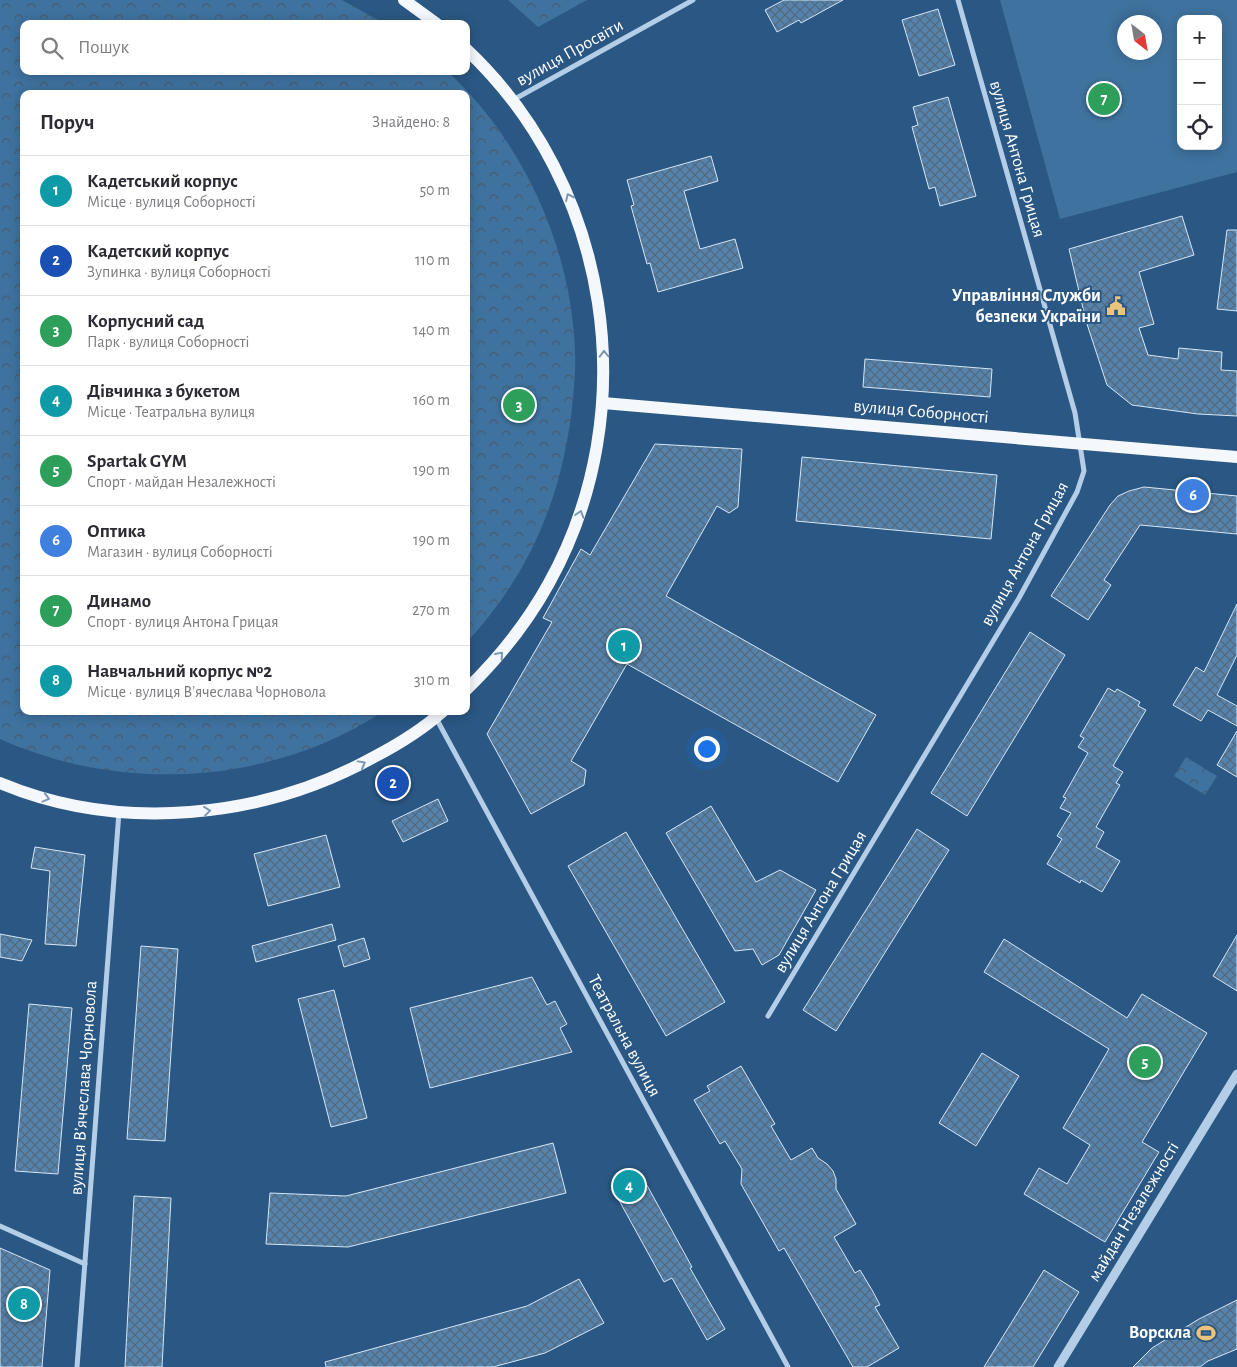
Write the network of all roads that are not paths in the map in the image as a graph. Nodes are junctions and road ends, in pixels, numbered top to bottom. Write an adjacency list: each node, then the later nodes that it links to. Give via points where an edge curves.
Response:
1 (404, 0): 4 (main road)
2 (694, 0): 6 (street, вулиця Просвіти)
3 (958, 0): 8 (street, вулиця Антона Грицая)
4 (432, 20)
5 (470, 54): 6 (main road)
6 (512, 100): 7 (main road, one-way to 6, via 602,323 584,237 554,166)
7 (603, 403): 8 (main road, вулиця Соборності); 10 (main road, one-way to 7, via 508,645 531,613 565,550 589,484)
8 (1081, 444): 9 (main road, вулиця Соборності); 14 (street, вулиця Антона Грицая, via 1084,471 1078,492 1020,598)
9 (1237, 457)
10 (470, 686)
11 (440, 715): 13 (main road, one-way to 11, via 201,812 285,795 352,770 416,733); 19 (street, Театральна вулиця)
12 (0, 783): 13 (main road, one-way to 13, via 57,801)
13 (119, 812): 17 (street, вулиця Вʼячеслава Чорновола)
14 (768, 1016)
15 (1237, 1074): 20 (street, майдан Незалежності)
16 (0, 1226): 17 (street)
17 (85, 1264): 18 (street, вулиця Вʼячеслава Чорновола)
18 (77, 1367)
19 (788, 1367)
20 (1058, 1367)

